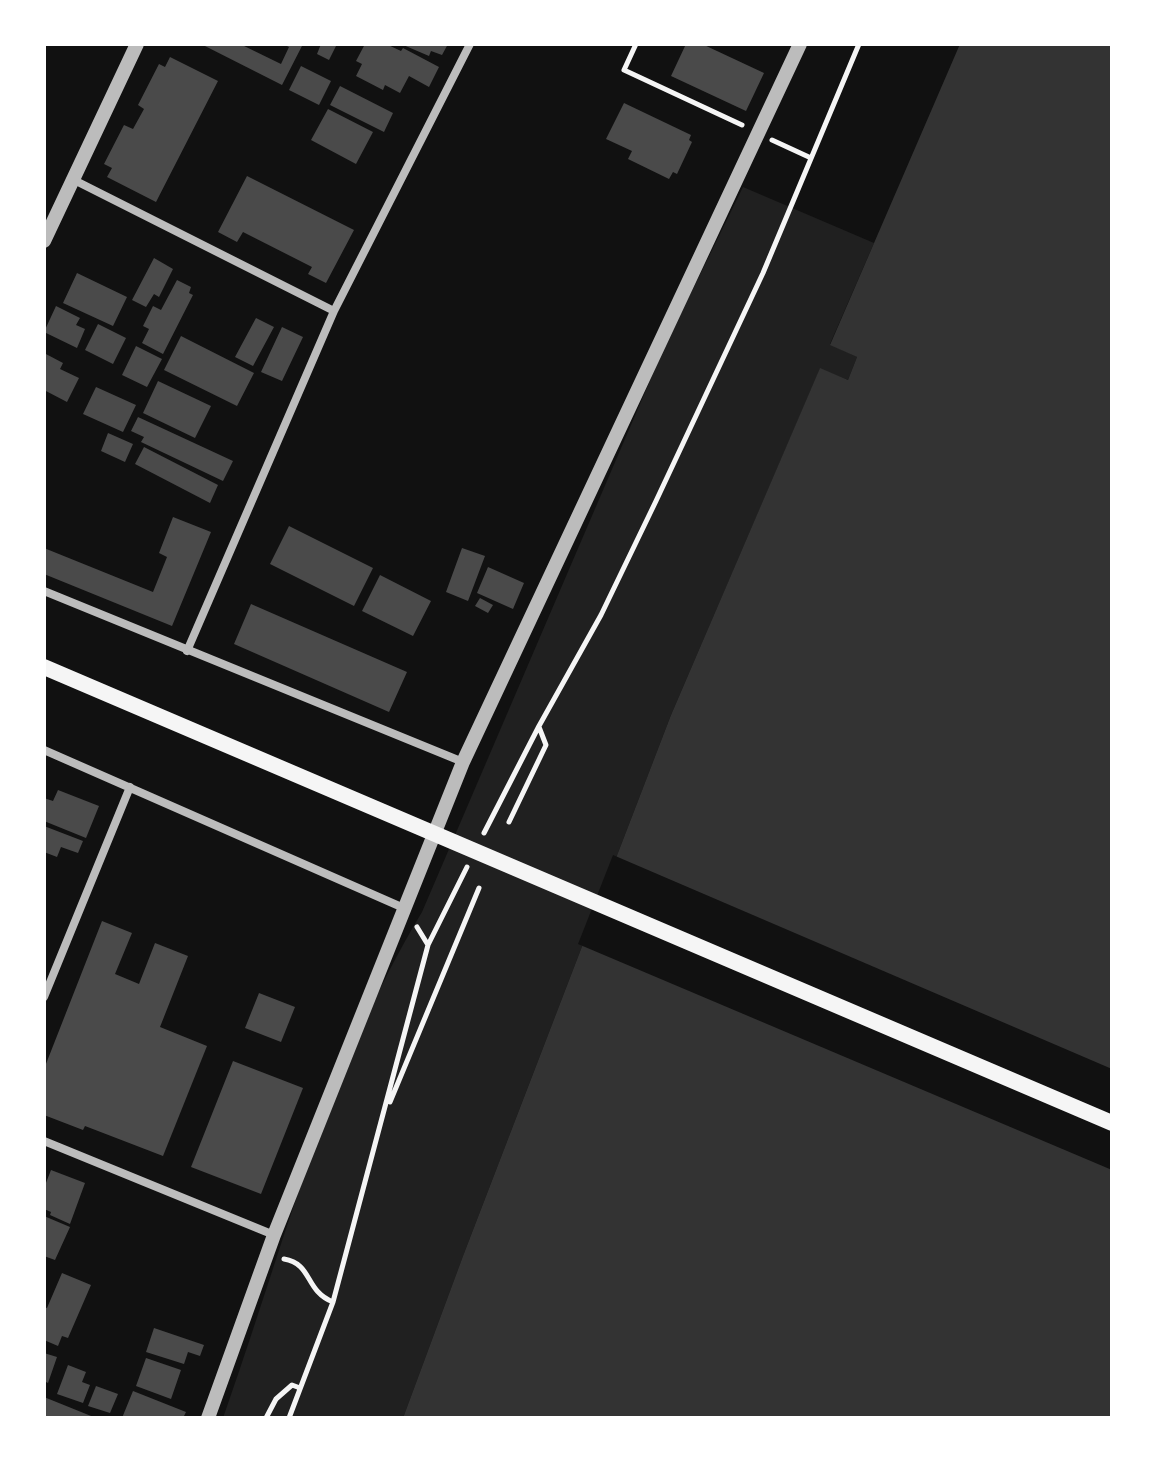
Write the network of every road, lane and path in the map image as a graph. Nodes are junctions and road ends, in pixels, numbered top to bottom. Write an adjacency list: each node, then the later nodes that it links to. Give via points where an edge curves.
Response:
1 (137, 44): 9 (street)
2 (470, 44): 11 (street)
3 (636, 44): 6 (path, via 624,70)
4 (800, 44): 17 (street)
5 (859, 44): 8 (path)
6 (755, 131)
7 (769, 138): 8 (path)
8 (811, 158): 15 (path, via 629,558)
9 (72, 179): 10 (street); 11 (street)
10 (44, 241)
11 (334, 311): 13 (street)
12 (44, 591): 13 (street)
13 (187, 651): 17 (street)
14 (44, 667): 27 (main road)
15 (539, 726): 19 (path, via 546,745); 20 (path)
16 (44, 750): 18 (street)
17 (463, 762): 23 (street)
18 (130, 787): 23 (street); 25 (street)
19 (509, 822)
20 (483, 835)
21 (469, 863): 24 (path)
22 (479, 888): 26 (path)
23 (406, 909): 24 (path); 29 (street)
24 (428, 945): 26 (path)
25 (44, 997)
26 (382, 1121): 31 (path)
27 (1112, 1123)
28 (44, 1141): 29 (street)
29 (274, 1235): 33 (street)
30 (284, 1259): 31 (path, via 299,1264 320,1297)
31 (333, 1302): 32 (path)
32 (300, 1388): 34 (path, via 285,1388); 35 (path)
33 (208, 1418)
34 (266, 1418)
35 (289, 1418)

